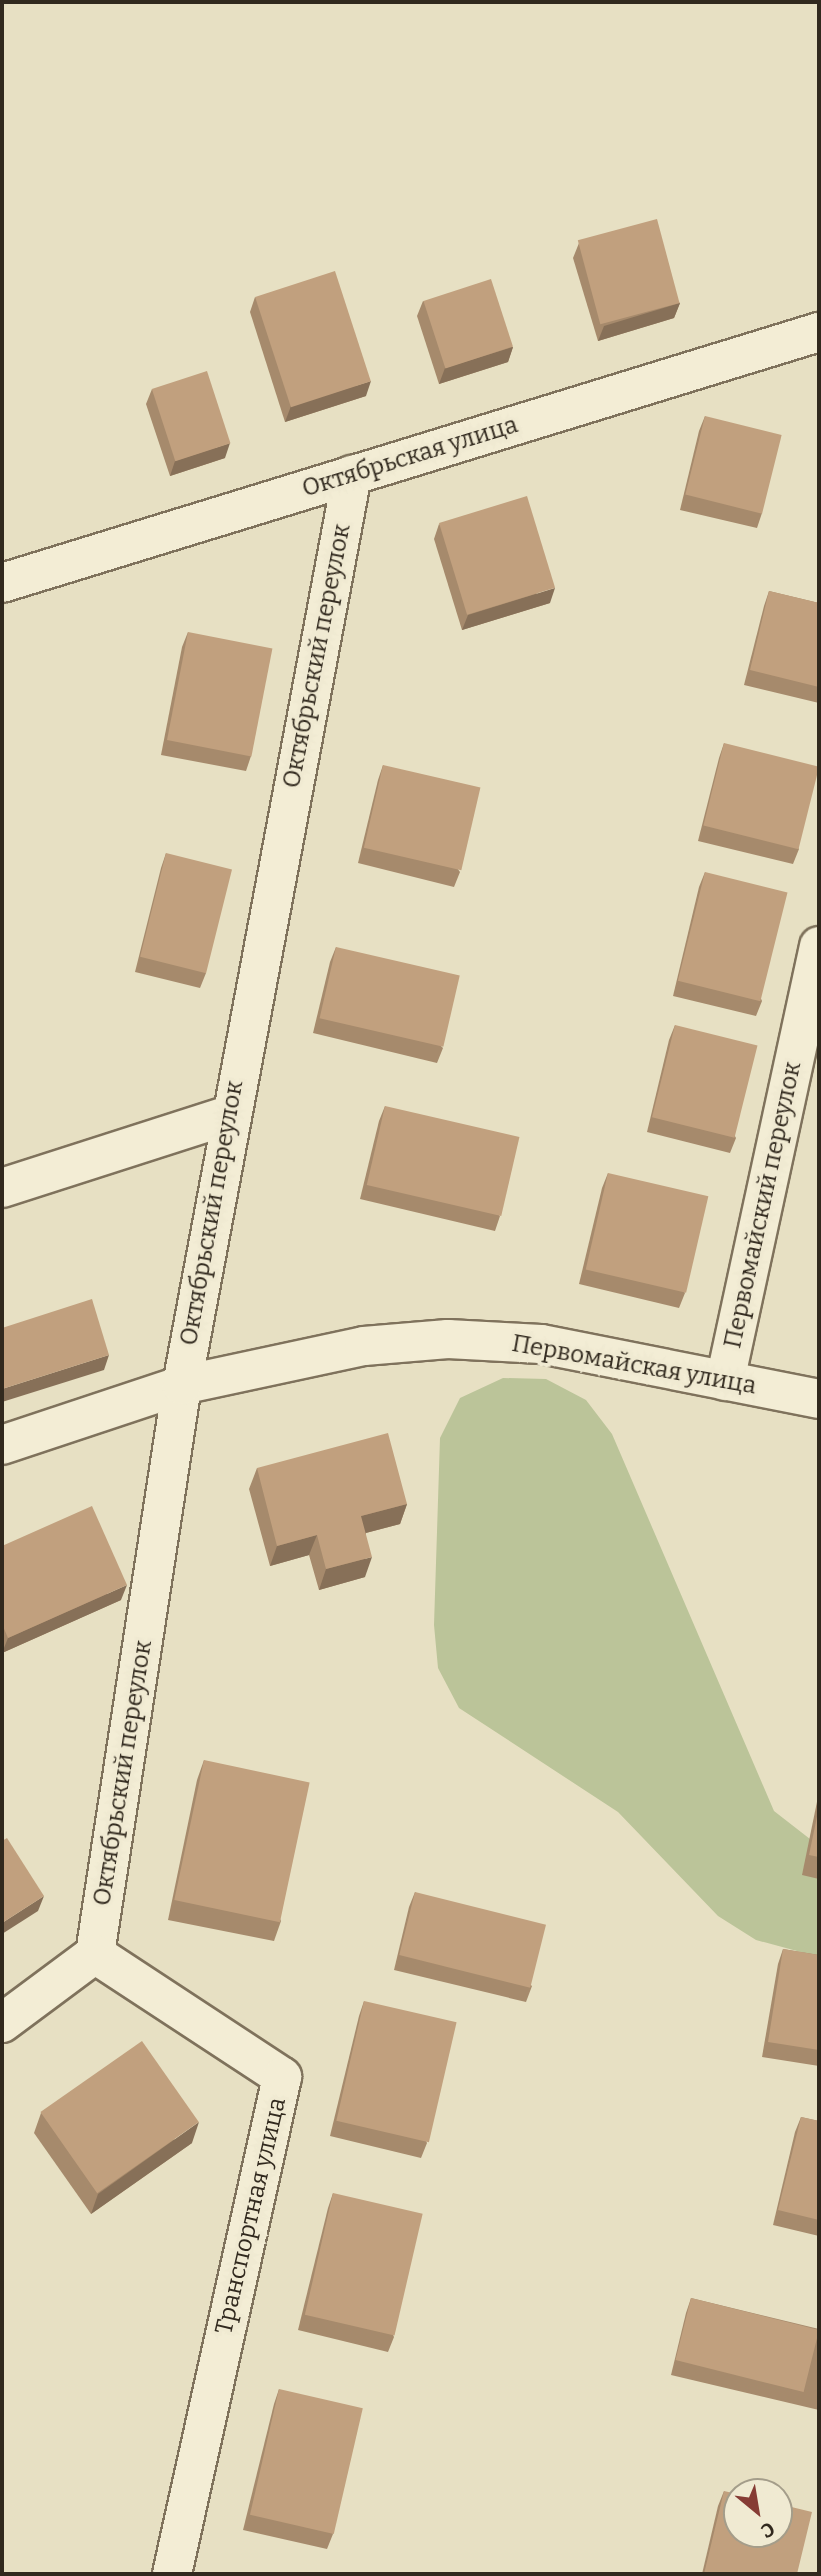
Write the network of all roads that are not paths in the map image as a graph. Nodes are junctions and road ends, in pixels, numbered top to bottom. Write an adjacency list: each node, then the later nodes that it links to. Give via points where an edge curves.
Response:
1 (819, 332): 2 (street, Октябрьская улица)
2 (352, 475): 3 (street, Октябрьская улица); 5 (street, Октябрьский переулок)
3 (2, 583)
4 (819, 946): 7 (street, Первомайский переулок)
5 (230, 1115): 6 (street); 8 (street, Октябрьский переулок)
6 (2, 1188)
7 (725, 1381): 8 (street, Первомайская улица, via 541,1345 448,1339 364,1346); 9 (street, Первомайская улица)
8 (182, 1385): 10 (street, Первомайская улица); 11 (street, Октябрьский переулок)
9 (819, 1399)
10 (2, 1446)
11 (95, 1954): 12 (street); 13 (street, Транспортная улица, via 282,2077)
12 (2, 2023)
13 (172, 2574)

